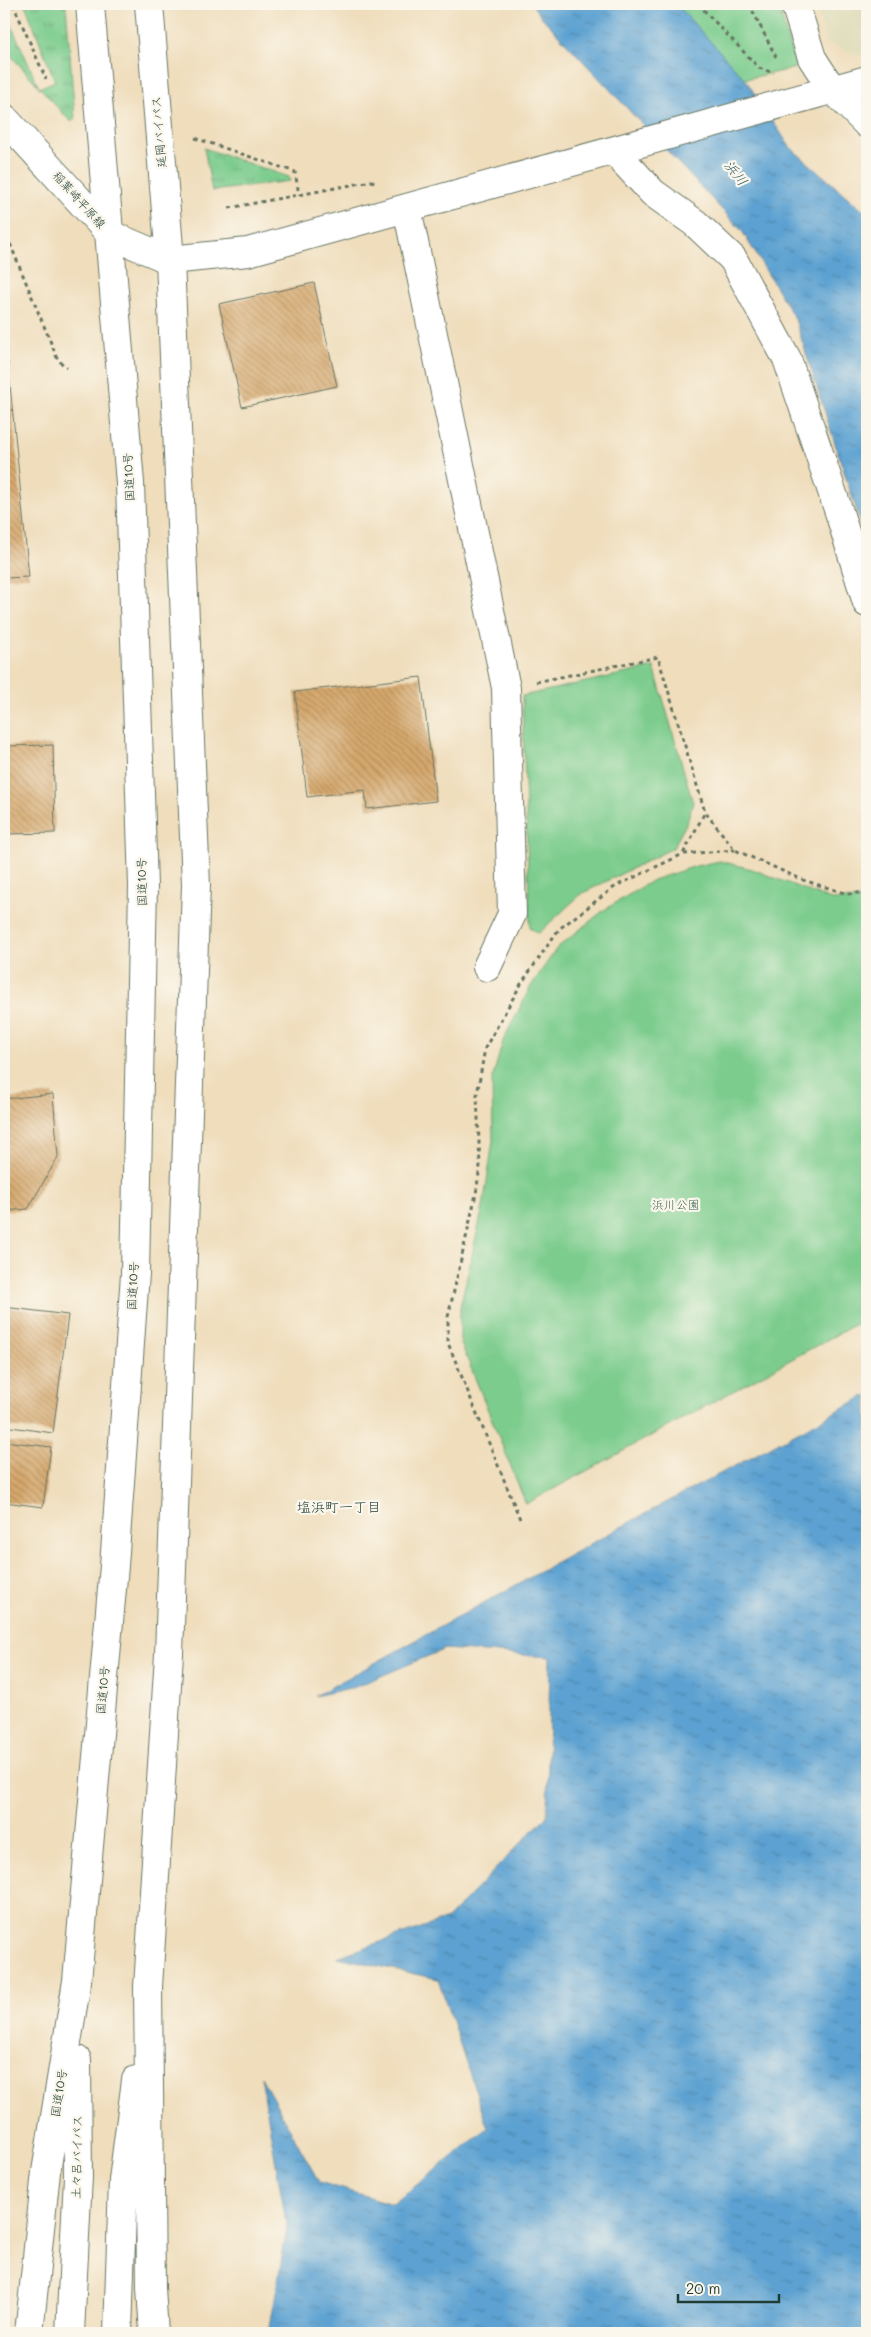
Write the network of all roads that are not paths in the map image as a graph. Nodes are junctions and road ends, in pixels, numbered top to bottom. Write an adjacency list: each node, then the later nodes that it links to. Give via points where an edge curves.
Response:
1 (90, 4): 10 (main road)
2 (149, 4): 11 (main road, 延岡バイパス)
3 (795, 4): 5 (main road, via 812,58)
4 (867, 80): 5 (main road)
5 (806, 91): 7 (main road); 8 (main road)
6 (4, 118): 10 (main road, 稲葉崎平原線)
7 (867, 124)
8 (618, 150): 9 (main road); 12 (main road, via 653,193 695,223 733,259 786,360 840,512)
9 (407, 208): 11 (main road, via 248,252); 13 (main road, via 506,688 512,914)
10 (111, 235): 11 (main road, 稲葉崎平原線); 14 (main road, 国道10号, via 130,493 143,886 140,1081 135,1274 118,1518)
11 (170, 260): 15 (main road, via 196,885 168,1654)
12 (867, 603)
13 (487, 967)
14 (77, 1981): 16 (main road, 国道10号, via 46,2172); 17 (main road, 土々呂バイパス, via 78,2177)
15 (148, 1987): 18 (main road, via 123,2180); 19 (main road)
16 (29, 2333)
17 (70, 2333)
18 (118, 2333)
19 (154, 2333)

